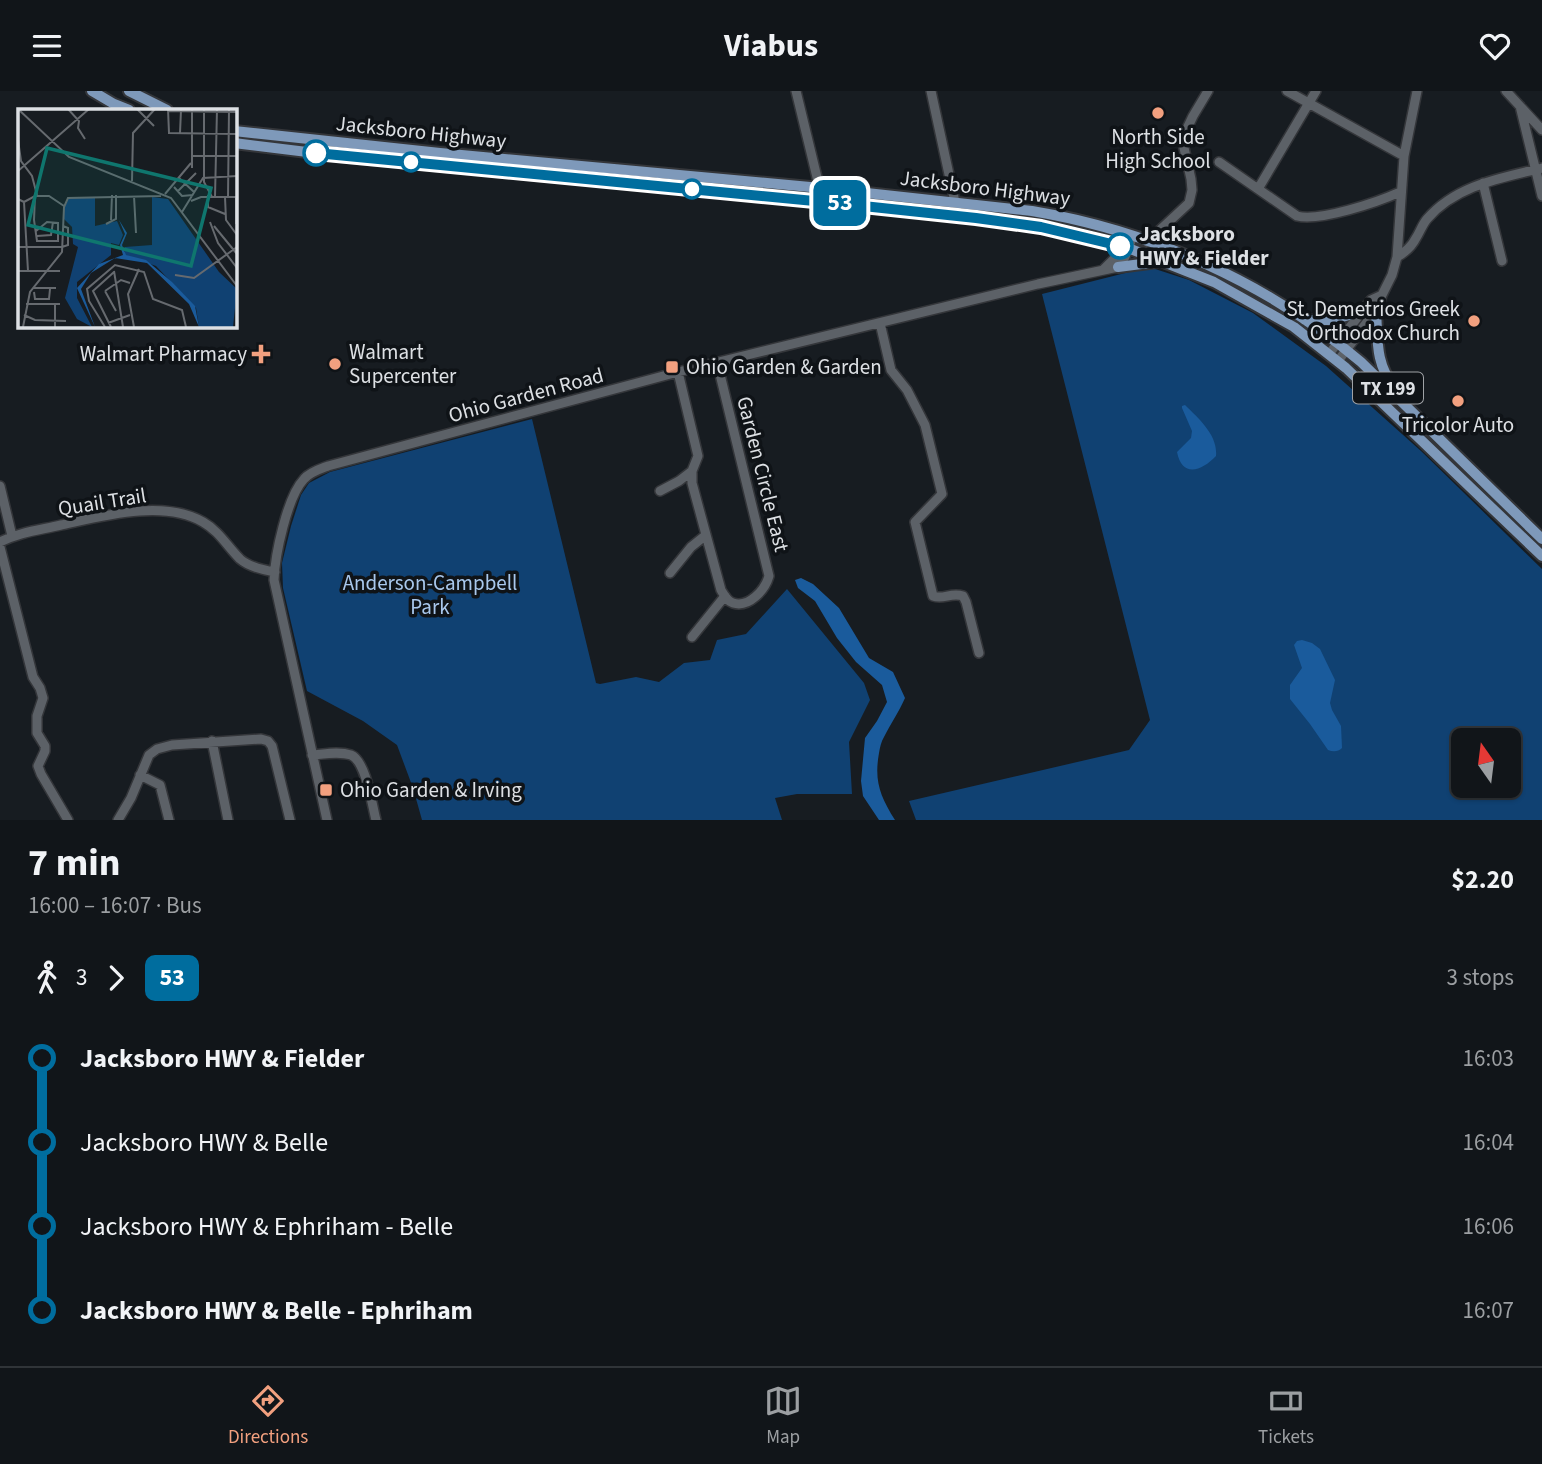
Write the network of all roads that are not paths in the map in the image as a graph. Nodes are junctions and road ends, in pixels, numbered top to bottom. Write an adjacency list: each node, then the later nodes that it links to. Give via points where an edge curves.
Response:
1 (92, 91): 13 (main road)
2 (129, 91): 11 (main road)
3 (796, 91): 26 (street)
4 (931, 91): 31 (street)
5 (1208, 91): 34 (street, via 1182,139 1191,179 1189,203)
6 (1287, 91): 10 (street)
7 (1316, 91): 10 (street)
8 (1417, 91): 19 (street)
9 (1506, 91): 12 (street)
10 (1309, 103): 19 (street); 27 (street)
11 (144, 106): 14 (main road)
12 (1520, 106): 15 (street); 22 (street)
13 (126, 109)
14 (161, 109)
15 (1542, 130)
16 (236, 131): 18 (main road, Jacksboro Highway / TX 199)
17 (236, 143): 20 (main road, Jacksboro Highway / TX 199)
18 (359, 145): 20 (main road); 23 (main road, Jacksboro Highway / TX 199)
19 (1404, 156): 28 (street)
20 (358, 158): 25 (main road, Jacksboro Highway / TX 199)
21 (1219, 162): 27 (street)
22 (1539, 168): 24 (street); 29 (street)
23 (650, 173): 25 (main road); 26 (main road, Jacksboro Highway / TX 199)
24 (1483, 183): 36 (street, via 1450,199 1427,219 1404,253); 37 (street)
25 (648, 185): 30 (main road, Jacksboro Highway / TX 199)
26 (821, 188): 30 (street); 31 (main road, Jacksboro Highway / TX 199)
27 (1258, 189): 28 (street, via 1304,218 1373,204)
28 (1400, 193): 36 (street)
29 (1542, 195)
30 (824, 202): 32 (main road, Jacksboro Highway / TX 199)
31 (955, 203): 32 (street); 33 (main road, Jacksboro Highway / TX 199, via 1053,214)
32 (958, 216): 35 (main road, Jacksboro Highway / TX 199, via 1041,227)
33 (1128, 235): 34 (main road, Jacksboro Highway / TX 199); 35 (street)
34 (1147, 242): 44 (main road, Jacksboro Highway / TX 199, via 1257,289)
35 (1124, 247): 38 (main road, Jacksboro Highway / TX 199); 39 (street, via 1125,257); 40 (street)
36 (1397, 254): 41 (street)
37 (1502, 261)
38 (1162, 262): 39 (main road); 47 (main road, Jacksboro Highway / TX 199, via 1252,302)
39 (1118, 267): 40 (street, Ohio Garden Road)
40 (1102, 271): 45 (street, Ohio Garden Road)
41 (1382, 295): 42 (street, via 1371,300); 43 (street)
42 (1364, 311): 44 (main road, via 1331,320); 46 (street)
43 (1376, 311): 46 (street); 50 (main road, via 1382,368)
44 (1304, 320): 46 (main road, Jacksboro Highway / TX 199)
45 (880, 323): 48 (street, Ohio Garden Road); 63 (street, via 891,370 925,425 942,493 915,522 933,596 963,597)
46 (1342, 347): 47 (street); 50 (main road, Jacksboro Highway / TX 199)
47 (1334, 358): 58 (main road, Jacksboro Highway / TX 199)
48 (717, 362): 49 (street, Ohio Garden Road); 61 (street, Garden Circle East, via 769,576 762,591 747,602 732,603)
49 (678, 372): 51 (street, via 698,456); 59 (street, Ohio Garden Road, via 315,471 305,477 294,495)
50 (1415, 414): 56 (main road, Jacksboro Highway / TX 199)
51 (692, 471): 53 (street); 54 (street)
52 (0, 486): 55 (street)
53 (660, 491)
54 (706, 535): 60 (street); 61 (street)
55 (12, 536): 57 (street, Quail Trail); 59 (street, Quail Trail, via 118,513 178,512 214,529 242,560)
56 (1542, 539)
57 (0, 544): 67 (street, via 33,677 43,693 37,733 46,746 38,766)
58 (1541, 553)
59 (275, 572): 65 (street, Ohio Garden Road)
60 (670, 573)
61 (725, 596): 62 (street)
62 (692, 637)
63 (979, 653)
64 (212, 741): 66 (street, via 157,749); 70 (street); 71 (street, via 268,741)
65 (312, 755): 72 (street, Ohio Garden Road); 73 (street, via 339,753 356,758)
66 (140, 775): 68 (street); 69 (street, via 160,785)
67 (68, 820)
68 (118, 820)
69 (169, 820)
70 (228, 820)
71 (290, 820)
72 (327, 820)
73 (376, 820)

